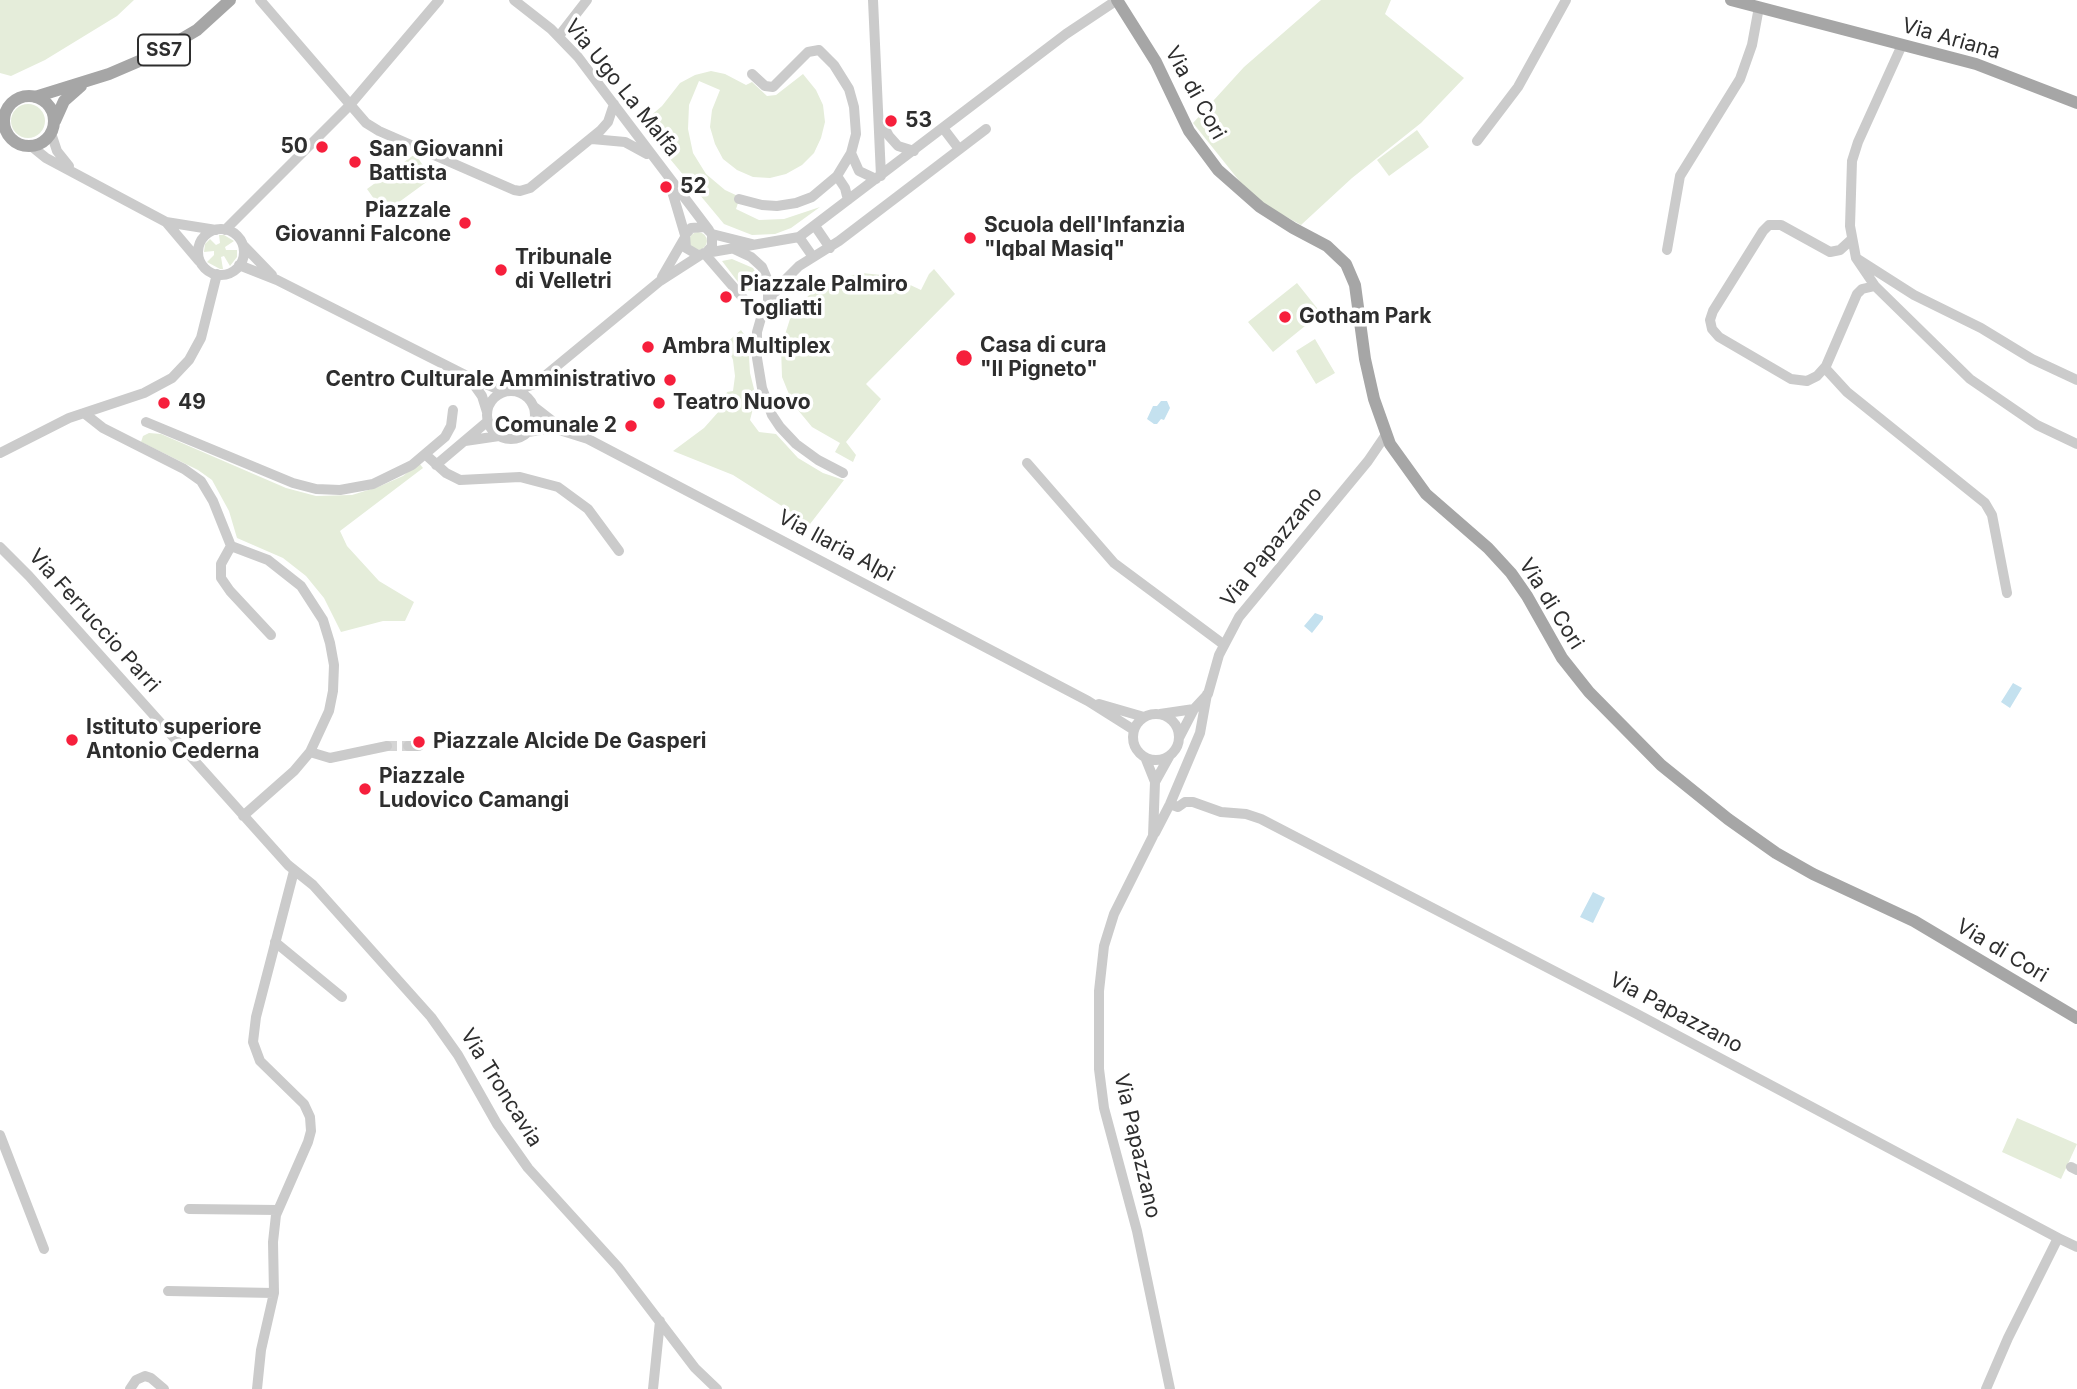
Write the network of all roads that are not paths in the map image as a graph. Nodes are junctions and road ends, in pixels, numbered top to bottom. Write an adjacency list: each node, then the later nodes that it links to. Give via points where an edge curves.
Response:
1 (230, 0): 14 (main road, SS7, via 173,46)
2 (260, 0): 19 (street)
3 (439, 0): 19 (street)
4 (514, 0): 11 (street, Via Ugo La Malfa)
5 (587, 0): 11 (street)
6 (873, 0): 21 (street)
7 (1117, 0): 23 (street); 73 (main road, Via di Cori, via 1156,62 1189,131 1218,170 1260,207 1327,246 1346,264 1355,285 1365,359)
8 (1566, 0): 26 (street, via 1518,87)
9 (1731, 0): 10 (main road, Via Ariana)
10 (1759, 7): 12 (main road, Via Ariana); 49 (street, via 1742,74 1679,176)
11 (559, 36): 18 (street, Via Ugo La Malfa)
12 (1902, 45): 17 (main road, Via Ariana, via 1998,71); 44 (street, via 1853,156)
13 (752, 74): 30 (street, via 773,87 808,52 823,53 852,97 856,129)
14 (87, 81): 16 (main road, SS7); 22 (main road, SS7, via 64,101)
15 (0, 97): 16 (main road)
16 (29, 97): 20 (main road, via 9,106); 22 (main road, via 47,104)
17 (2077, 103)
18 (614, 104): 25 (street, via 605,126); 31 (street, Via Ugo La Malfa)
19 (349, 106): 25 (street, via 375,129 517,191 530,188); 40 (street)
20 (2, 118): 27 (main road, via 15,142)
21 (880, 119): 29 (street, via 895,143); 35 (street)
22 (52, 128): 27 (main road, SS7, via 45,139); 32 (street, via 57,151)
23 (943, 128): 28 (street); 29 (street)
24 (986, 129): 28 (street)
25 (592, 139): 31 (street, via 629,143)
26 (1478, 141)
27 (30, 145): 32 (street)
28 (959, 149): 47 (street)
29 (914, 151): 35 (street)
30 (851, 153): 34 (street); 35 (street, via 859,171)
31 (658, 163): 33 (street, Via Ugo La Malfa)
32 (75, 172): 38 (street)
33 (666, 174): 41 (street, Via Ugo La Malfa); 42 (street, Via Ugo La Malfa)
34 (837, 176): 36 (street, via 821,191 792,204 762,205); 37 (street)
35 (878, 177): 37 (street)
36 (738, 199)
37 (848, 201): 39 (street)
38 (166, 222): 40 (street); 53 (street)
39 (814, 226): 43 (street); 47 (street)
40 (221, 230): 45 (street); 53 (street, via 205,235 198,247)
41 (710, 232): 42 (street, via 696,226); 46 (street); 50 (street, via 712,246)
42 (685, 237): 50 (street, via 689,251); 57 (street)
43 (799, 237): 46 (street); 51 (street)
44 (1851, 240): 52 (street); 60 (street, via 1840,250 1829,252 1781,225 1769,225 1711,317 1711,327 1719,337 1791,379 1807,381)
45 (241, 242): 54 (street); 56 (street)
46 (756, 245): 48 (street)
47 (830, 248): 51 (street)
48 (733, 249): 50 (street); 59 (street, via 762,267 768,281)
49 (1667, 250)
50 (704, 254): 57 (street); 59 (street, via 749,305 758,308)
51 (813, 257): 59 (street, via 792,271)
52 (1856, 258): 58 (street); 62 (street, via 1914,295)
53 (202, 265): 55 (street)
54 (239, 265): 55 (street, via 229,273); 56 (street)
55 (217, 274): 67 (street, via 201,338 180,370 145,393)
56 (277, 280): 61 (street)
57 (660, 281): 63 (street)
58 (1875, 286): 60 (street, via 1857,294); 75 (street, via 1975,383 2037,425)
59 (767, 303): 80 (street, via 758,328 757,351 762,388 772,415 796,444)
60 (1825, 369): 84 (street, via 1847,392 1986,503)
61 (467, 376): 64 (street); 68 (street, via 482,396)
62 (2077, 380)
63 (535, 384): 64 (street); 65 (street)
64 (509, 392): 65 (street); 68 (street, via 493,400)
65 (532, 404): 70 (street, Via Ilaria Alpi); 71 (street, via 535,420)
66 (453, 410): 77 (street, via 449,431)
67 (84, 413): 76 (street); 82 (street, via 103,428 199,479)
68 (487, 417): 72 (street); 74 (street)
69 (146, 422): 77 (street, via 293,484 316,489 369,485)
70 (563, 429): 71 (street, Via Ilaria Alpi); 88 (street, Via Ilaria Alpi, via 702,497)
71 (528, 432): 72 (street, via 514,439)
72 (499, 436): 74 (street)
73 (1385, 436): 86 (street, Via Papazzano); 105 (main road, Via di Cori, via 1426,494 1511,573 1574,675 1661,765 1785,858 1914,921)
74 (464, 441): 79 (street)
75 (2077, 444)
76 (0, 453)
77 (426, 455): 79 (street)
78 (1027, 463): 86 (street, via 1114,564)
79 (436, 465): 83 (street, via 463,481 520,477 558,487 588,509)
80 (842, 473)
81 (0, 547): 100 (street, Via Ferruccio Parri)
82 (231, 547): 85 (street, via 220,569 221,578); 95 (street, via 260,556 287,573 309,596 325,626 333,657 333,691)
83 (619, 551)
84 (2007, 593)
85 (271, 635)
86 (1223, 644): 87 (street, Via Papazzano)
87 (1208, 694): 89 (street, Via Papazzano); 99 (street, Via Papazzano, via 1200,733)
88 (1088, 701): 91 (street, Via Ilaria Alpi); 92 (street, Via Ilaria Alpi)
89 (1194, 709): 90 (street); 93 (street, Via Papazzano)
90 (1160, 715): 91 (street); 93 (street, via 1171,720)
91 (1144, 717): 92 (street)
92 (1134, 730): 97 (street, via 1135,746)
93 (1179, 738): 96 (street)
94 (387, 746): 95 (street, via 330,758)
95 (310, 752): 100 (street)
96 (1171, 754): 97 (street, via 1159,760); 98 (street, Via Papazzano)
97 (1145, 757): 98 (street, Via Papazzano)
98 (1155, 782): 101 (street, Via Papazzano)
99 (1170, 804): 101 (street, Via Papazzano); 109 (street, Via Papazzano, via 1178,807 1192,802 1258,818)
100 (243, 816): 102 (street, Via Troncavia)
101 (1153, 836): 120 (street, Via Papazzano, via 1104,946 1099,1069 1104,1108 1138,1231)
102 (294, 871): 103 (street); 114 (street, Via Troncavia, via 311,883 439,1027 492,1118 528,1167)
103 (275, 943): 104 (street); 108 (street, via 256,1017 254,1046 262,1064 300,1098 311,1123 308,1142)
104 (342, 997)
105 (2077, 1018)
106 (0, 1135): 111 (street)
107 (189, 1209): 108 (street)
108 (278, 1210): 113 (street)
109 (2058, 1238): 110 (street, Via Papazzano); 121 (street)
110 (2077, 1247)
111 (44, 1249)
112 (168, 1291): 113 (street)
113 (274, 1293): 117 (street)
114 (660, 1321): 118 (street); 119 (street, Via Troncavia)
115 (130, 1389): 116 (street, via 145,1376)
116 (164, 1389)
117 (257, 1389)
118 (653, 1389)
119 (717, 1389)
120 (1170, 1389)
121 (1986, 1389)

